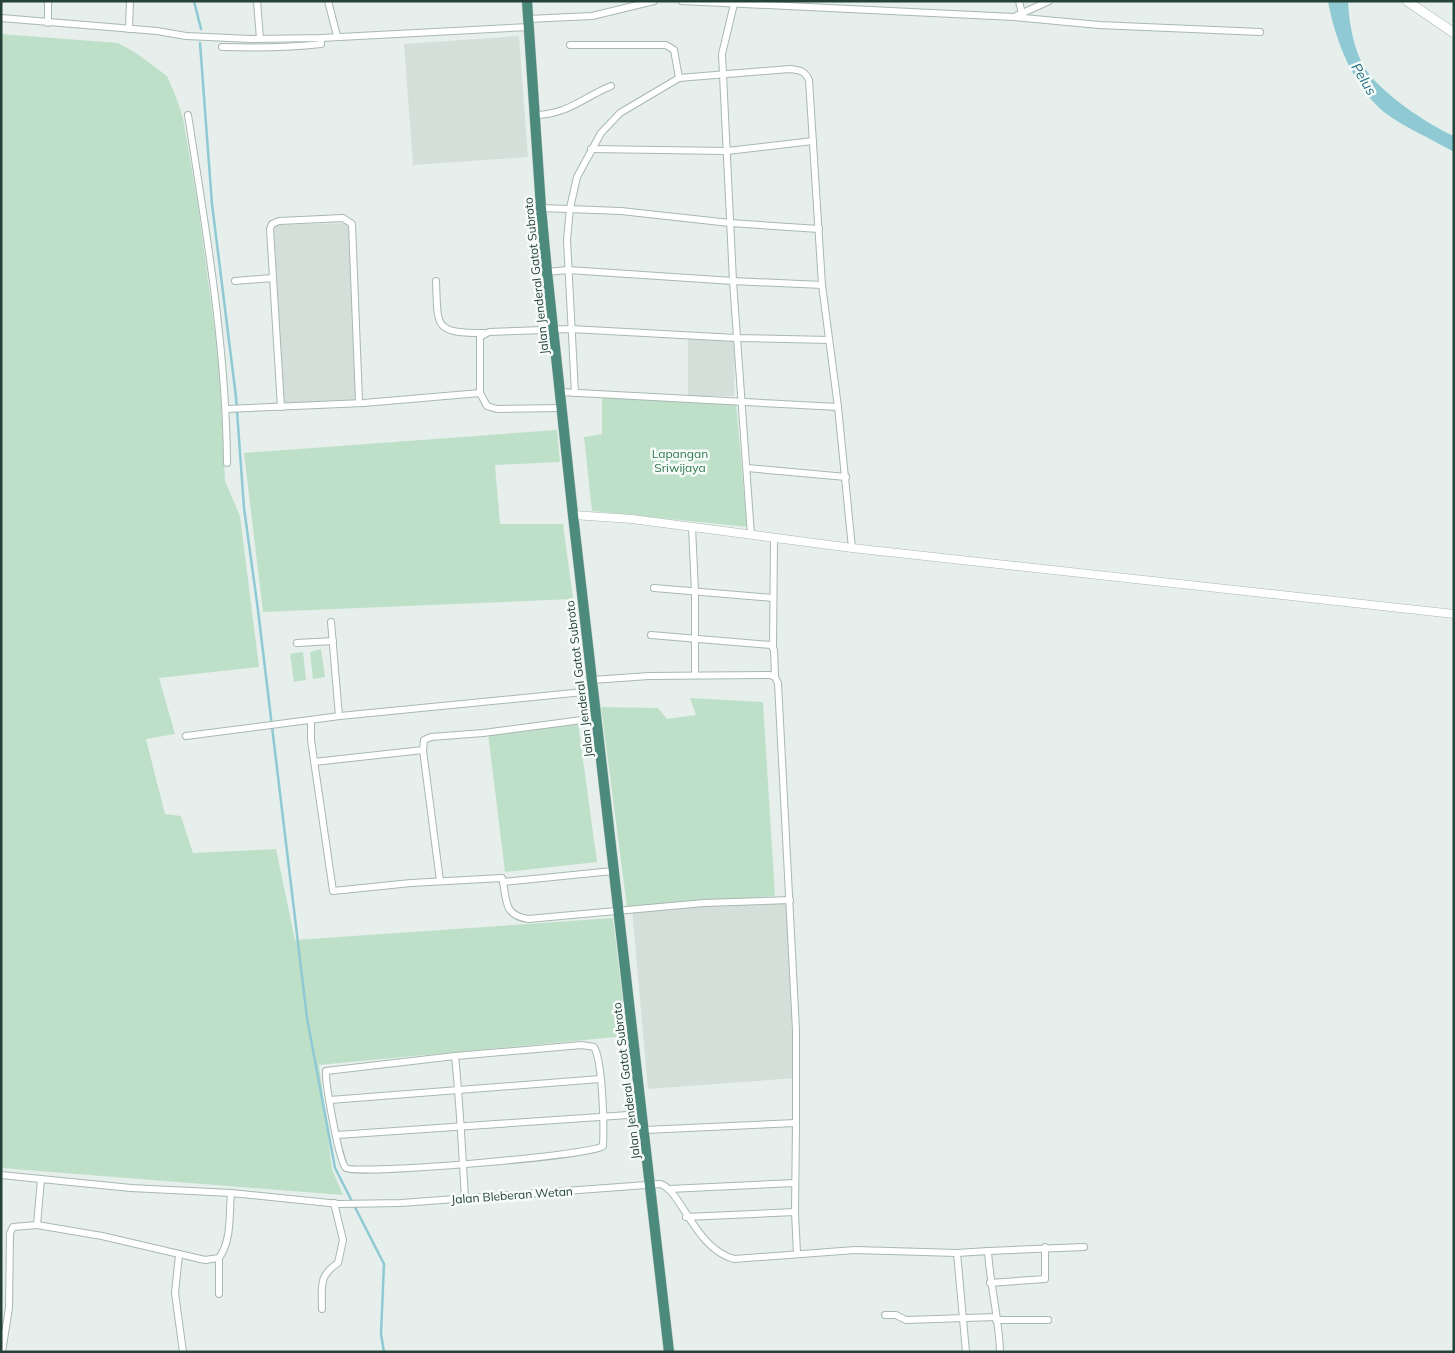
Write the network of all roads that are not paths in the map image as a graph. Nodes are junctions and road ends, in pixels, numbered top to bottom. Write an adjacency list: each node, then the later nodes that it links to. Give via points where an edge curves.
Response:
1 (48, 1): 16 (street)
2 (130, 1): 18 (street)
3 (257, 1): 23 (street)
4 (328, 1): 21 (street)
5 (527, 1): 17 (highway, Jalan Jenderal Gatot Subroto)
6 (654, 1): 17 (street, via 592,16)
7 (682, 1): 11 (street)
8 (1019, 1): 13 (street)
9 (1049, 1): 13 (street)
10 (1407, 1): 20 (main road)
11 (701, 2): 12 (street)
12 (734, 4): 14 (street); 26 (street, via 722,54)
13 (1022, 14): 14 (street)
14 (1014, 17): 19 (street, via 1098,25)
15 (1, 18): 16 (street)
16 (48, 23): 18 (street)
17 (528, 23): 21 (street); 29 (highway, Jalan Jenderal Gatot Subroto)
18 (129, 29): 23 (street, via 186,36)
19 (1260, 32)
20 (1454, 33)
21 (337, 36): 22 (street)
22 (321, 38): 23 (street); 25 (street, via 321,44 285,48)
23 (260, 39)
24 (570, 45): 27 (street, via 666,45 674,50)
25 (222, 47)
26 (723, 74): 27 (street); 31 (street, via 790,69 806,73); 33 (street)
27 (679, 78): 32 (street, via 620,113)
28 (611, 86): 29 (street, via 561,112)
29 (534, 114): 34 (highway, Jalan Jenderal Gatot Subroto)
30 (188, 115): 57 (street)
31 (813, 141): 33 (street); 37 (street)
32 (591, 149): 33 (street); 35 (street, via 577,177)
33 (727, 151): 36 (street)
34 (541, 208): 35 (street); 39 (highway, Jalan Jenderal Gatot Subroto)
35 (570, 208): 36 (street); 38 (street)
36 (730, 223): 37 (street); 43 (street)
37 (819, 229): 44 (street)
38 (568, 270): 39 (street); 43 (street); 45 (street)
39 (547, 272): 46 (highway, Jalan Jenderal Gatot Subroto)
40 (273, 278): 42 (street); 54 (street, via 272,224 343,218 352,224); 55 (street)
41 (436, 280): 47 (street, via 437,320 442,327 460,333)
42 (236, 281)
43 (733, 281): 44 (street); 48 (street)
44 (822, 285): 49 (street)
45 (571, 329): 46 (street); 48 (street); 52 (street)
46 (554, 330): 47 (street); 50 (highway, Jalan Jenderal Gatot Subroto)
47 (484, 333): 51 (street, via 480,337)
48 (736, 338): 49 (street); 53 (street)
49 (829, 340): 56 (street)
50 (560, 392): 52 (street); 58 (highway, Jalan Jenderal Gatot Subroto)
51 (480, 393): 54 (street); 58 (street, via 490,409)
52 (575, 393): 53 (street)
53 (741, 401): 56 (street); 60 (street)
54 (359, 402): 55 (street)
55 (281, 407): 57 (street)
56 (838, 407): 61 (street)
57 (230, 408): 59 (street)
58 (562, 408): 62 (highway, Jalan Jenderal Gatot Subroto)
59 (228, 463)
60 (747, 468): 61 (street); 64 (street)
61 (846, 477): 66 (street)
62 (573, 515): 63 (street); 79 (highway, Jalan Jenderal Gatot Subroto)
63 (692, 527): 64 (street); 68 (street)
64 (752, 535): 65 (street)
65 (774, 539): 66 (street); 69 (street)
66 (852, 548): 70 (street)
67 (654, 588): 68 (street)
68 (695, 592): 69 (street); 73 (street)
69 (773, 598): 76 (street)
70 (1454, 614)
71 (331, 622): 74 (street)
72 (651, 635): 73 (street)
73 (695, 638): 76 (street); 77 (street)
74 (333, 641): 75 (street); 80 (street)
75 (297, 643)
76 (773, 647): 78 (street)
77 (695, 675): 78 (street); 79 (street)
78 (775, 677): 89 (street, via 778,683)
79 (593, 685): 80 (street); 81 (highway, Jalan Jenderal Gatot Subroto)
80 (339, 716): 82 (street)
81 (597, 718): 84 (street, via 431,737 424,740); 86 (highway, Jalan Jenderal Gatot Subroto)
82 (311, 720): 83 (street); 85 (street)
83 (186, 736)
84 (423, 750): 85 (street); 87 (street)
85 (314, 762): 87 (street, via 333,891)
86 (613, 870): 88 (street); 90 (highway, Jalan Jenderal Gatot Subroto)
87 (440, 881): 88 (street, via 502,878)
88 (503, 882): 90 (street, via 508,909 517,918)
89 (790, 900): 90 (street, via 704,903); 97 (street, via 796,1030)
90 (619, 912): 95 (highway, Jalan Jenderal Gatot Subroto)
91 (455, 1056): 92 (street, via 589,1046 596,1051); 93 (street); 94 (street, via 329,1070 326,1076)
92 (600, 1079): 93 (street); 96 (street)
93 (458, 1090): 94 (street); 98 (street)
94 (330, 1100): 100 (street)
95 (643, 1114): 96 (street); 99 (highway, Jalan Jenderal Gatot Subroto)
96 (603, 1117): 98 (street); 101 (street, via 603,1144 597,1150)
97 (796, 1123): 99 (street); 104 (street)
98 (462, 1126): 100 (street); 101 (street)
99 (645, 1130): 105 (highway, Jalan Jenderal Gatot Subroto)
100 (337, 1135): 101 (street, via 342,1164 351,1170)
101 (463, 1163): 108 (street)
102 (1, 1175): 103 (street, Jalan Bleberan Wetan)
103 (41, 1179): 107 (street, Jalan Bleberan Wetan); 112 (street)
104 (795, 1183): 106 (street, Jalan Bleberan Wetan); 110 (street)
105 (650, 1184): 106 (street, Jalan Bleberan Wetan); 108 (street, Jalan Bleberan Wetan); 129 (highway, Jalan Jenderal Gatot Subroto)
106 (670, 1189): 111 (street)
107 (231, 1193): 109 (street, Jalan Bleberan Wetan); 119 (street, via 228,1235)
108 (465, 1198): 109 (street, Jalan Bleberan Wetan)
109 (337, 1204): 122 (street, via 344,1240 340,1259 326,1271 322,1280)
110 (795, 1212): 111 (street); 116 (street)
111 (686, 1217): 116 (street, via 722,1255)
112 (37, 1225): 118 (street, via 102,1236); 127 (street, via 13,1227 10,1233 9,1308)
113 (1045, 1247): 114 (street); 115 (street); 120 (street, via 1046,1279)
114 (1084, 1247)
115 (988, 1251): 117 (street); 120 (street)
116 (798, 1253): 117 (street, via 855,1250)
117 (957, 1253): 124 (street)
118 (179, 1255): 119 (street, via 205,1260); 128 (street, via 175,1293)
119 (219, 1258): 121 (street)
120 (990, 1283): 125 (street)
121 (219, 1294)
122 (322, 1310)
123 (885, 1315): 124 (street, via 900,1316 906,1320)
124 (961, 1319): 125 (street); 130 (street)
125 (996, 1319): 126 (street); 131 (street)
126 (1048, 1320)
127 (2, 1352)
128 (183, 1352)
129 (669, 1352)
130 (966, 1352)
131 (1000, 1352)

